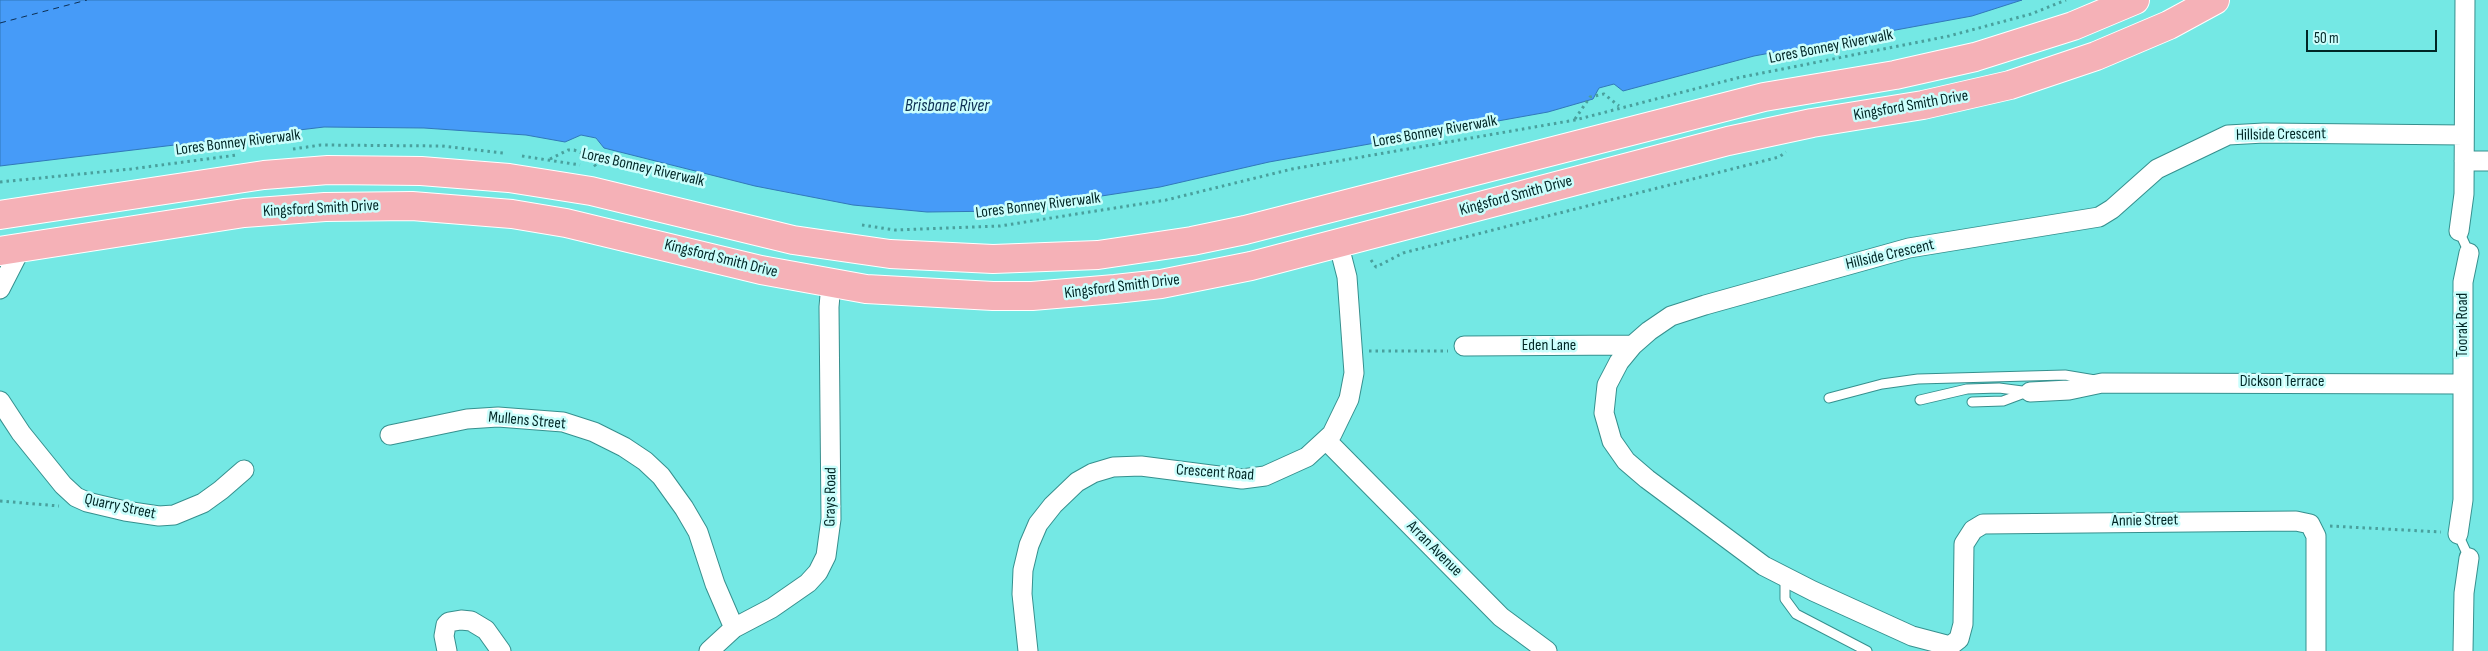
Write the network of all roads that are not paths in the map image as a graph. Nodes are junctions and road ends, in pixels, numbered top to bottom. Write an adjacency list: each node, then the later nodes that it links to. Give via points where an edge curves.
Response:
1 (2135, 0): 7 (highway, Kingsford Smith Drive, via 2073,26 1975,57 1764,96 1245,230 1098,255 993,259 890,254 793,240 591,191 509,178 421,171 328,170 264,175)
2 (2215, 0): 9 (highway, Kingsford Smith Drive, via 2169,25 2104,53 2010,85 1923,105 1728,141)
3 (2465, 0): 4 (street, Toorak Road)
4 (2464, 135): 5 (street, Toorak Road); 14 (street, Hillside Crescent, via 2257,133 2228,136 2157,169 2099,217 1909,248 1680,313 1658,324)
5 (2464, 161): 6 (street); 8 (street, Toorak Road, via 2464,208)
6 (2488, 161)
7 (0, 215)
8 (2459, 231): 11 (lane, Toorak Road)
9 (1338, 242): 12 (highway, Kingsford Smith Drive, via 1251,266 1160,284 1070,294 951,295); 24 (street, Crescent Road, via 1347,277 1354,372 1345,409)
10 (10, 250): 12 (highway, Kingsford Smith Drive, via 244,213 325,207 412,206 512,214 566,223 761,270); 13 (street)
11 (2469, 252): 17 (street, Toorak Road, via 2463,282)
12 (831, 283): 29 (street, Grays Road, via 831,519 827,550 821,566 808,583 772,608)
13 (0, 289)
14 (1633, 345): 15 (street, Eden Lane); 28 (street, Hillside Crescent, via 1614,371 1605,393 1605,420 1616,447 1634,469 1667,495)
15 (1460, 349)
16 (2102, 383): 17 (street, Dickson Terrace); 18 (street, Dickson Terrace, via 2068,390); 19 (lane, Dickson Terrace, via 2065,375 1936,378 1893,382)
17 (2462, 384): 26 (street, Toorak Road, via 2463,500)
18 (2030, 392): 20 (lane, Dickson Terrace, via 1999,388 1967,389); 22 (lane, Dickson Terrace, via 2000,401)
19 (1829, 398)
20 (1920, 400)
21 (0, 401): 25 (street, Quarry Street, via 21,433 76,497 125,511 170,516 185,512 203,503)
22 (1972, 402)
23 (390, 435): 29 (street, Mullens Street, via 467,419 505,417 568,424 624,447 657,472 684,508 698,532)
24 (1327, 441): 34 (street, Crescent Road, via 1307,457 1265,476 1242,479 1141,466 1113,467 1077,482 1038,524 1029,545 1022,594); 35 (street, Arran Avenue, via 1501,617)
25 (244, 470)
26 (2451, 533): 27 (lane)
27 (2469, 558): 38 (street, via 2464,593)
28 (1785, 578): 30 (street, Hillside Crescent, via 1912,636); 36 (lane, via 1785,599 1792,611 1811,624)
29 (734, 628): 33 (street, Grays Road)
30 (1955, 645): 37 (street, Annie Street, via 1963,624 1964,544 1973,530 1984,524 2289,520 2306,522 2314,530 2317,544)
31 (447, 651): 32 (street, via 444,632 450,622 467,620 486,630)
32 (501, 651)
33 (709, 651)
34 (1028, 651)
35 (1547, 651)
36 (1867, 651)
37 (2316, 651)
38 (2463, 651)

